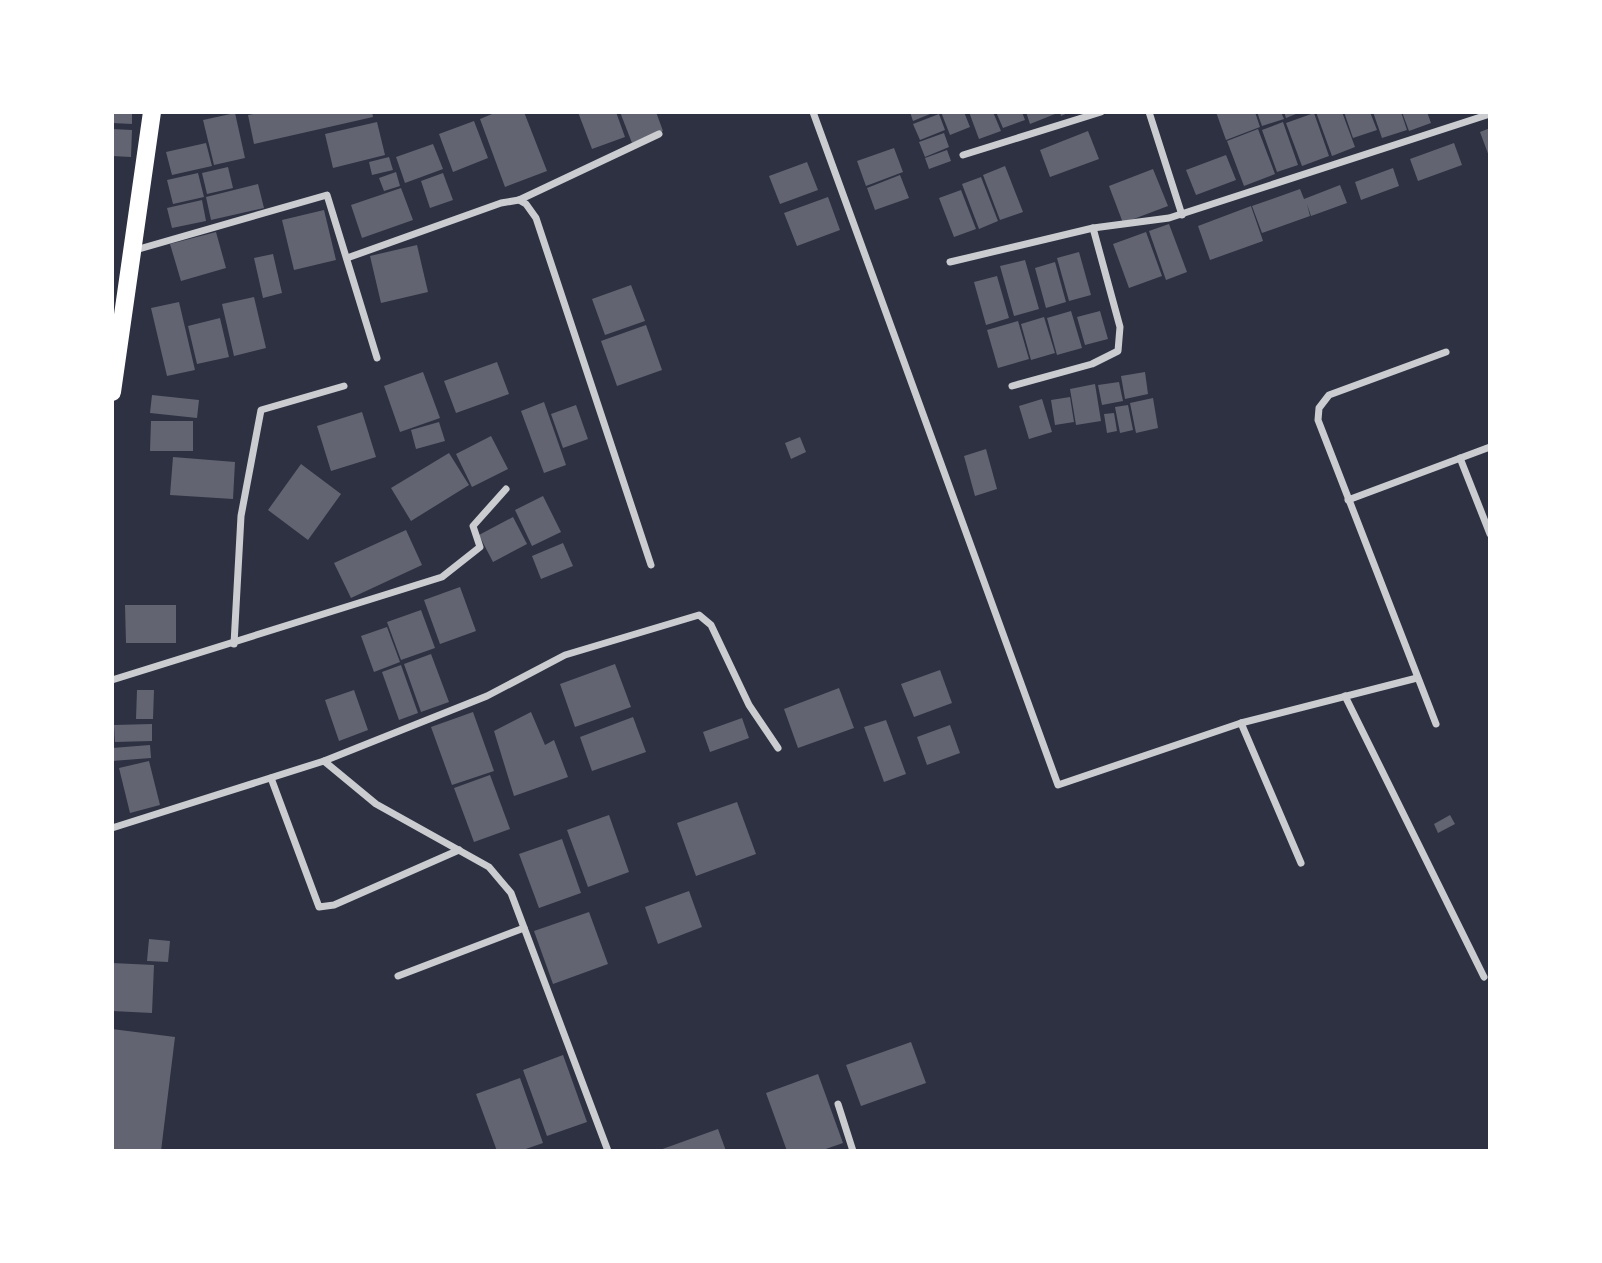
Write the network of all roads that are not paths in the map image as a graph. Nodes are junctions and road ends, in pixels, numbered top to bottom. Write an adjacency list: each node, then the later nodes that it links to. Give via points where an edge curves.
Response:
1 (152, 112): 11 (main road)
2 (813, 112): 29 (street, via 1058,786)
3 (1101, 112): 7 (street)
4 (1149, 112): 9 (street)
5 (1490, 114): 9 (street)
6 (659, 134): 8 (street)
7 (963, 155)
8 (519, 200): 12 (street); 24 (street, via 536,218)
9 (1182, 215): 10 (street)
10 (1093, 228): 13 (street); 17 (street, via 1121,327 1118,351 1092,364)
11 (132, 251): 12 (street, via 325,195); 18 (main road)
12 (347, 258): 15 (street)
13 (950, 262)
14 (1446, 352): 22 (street, via 1323,400 1318,420)
15 (377, 358)
16 (344, 386): 25 (street, via 261,410 241,516)
17 (1012, 386)
18 (112, 392)
19 (1490, 447): 20 (street)
20 (1461, 458): 22 (street); 23 (street)
21 (506, 489): 25 (street, via 473,526 480,547 442,577)
22 (1348, 500): 26 (street)
23 (1490, 534)
24 (651, 565)
25 (234, 644): 27 (street)
26 (1417, 678): 28 (street); 30 (street)
27 (112, 680)
28 (1345, 696): 29 (street); 39 (street)
29 (1241, 723): 36 (street)
30 (1436, 724)
31 (778, 748): 32 (street, via 749,705 711,625 699,615 565,655 487,696)
32 (324, 761): 33 (street); 35 (street, via 376,804)
33 (271, 778): 34 (street); 35 (street, via 319,907 334,905)
34 (112, 828)
35 (459, 849): 37 (street, via 505,882)
36 (1301, 863)
37 (524, 928): 38 (street); 41 (street)
38 (398, 976)
39 (1484, 976)
40 (838, 1104): 42 (street)
41 (608, 1151)
42 (853, 1151)

